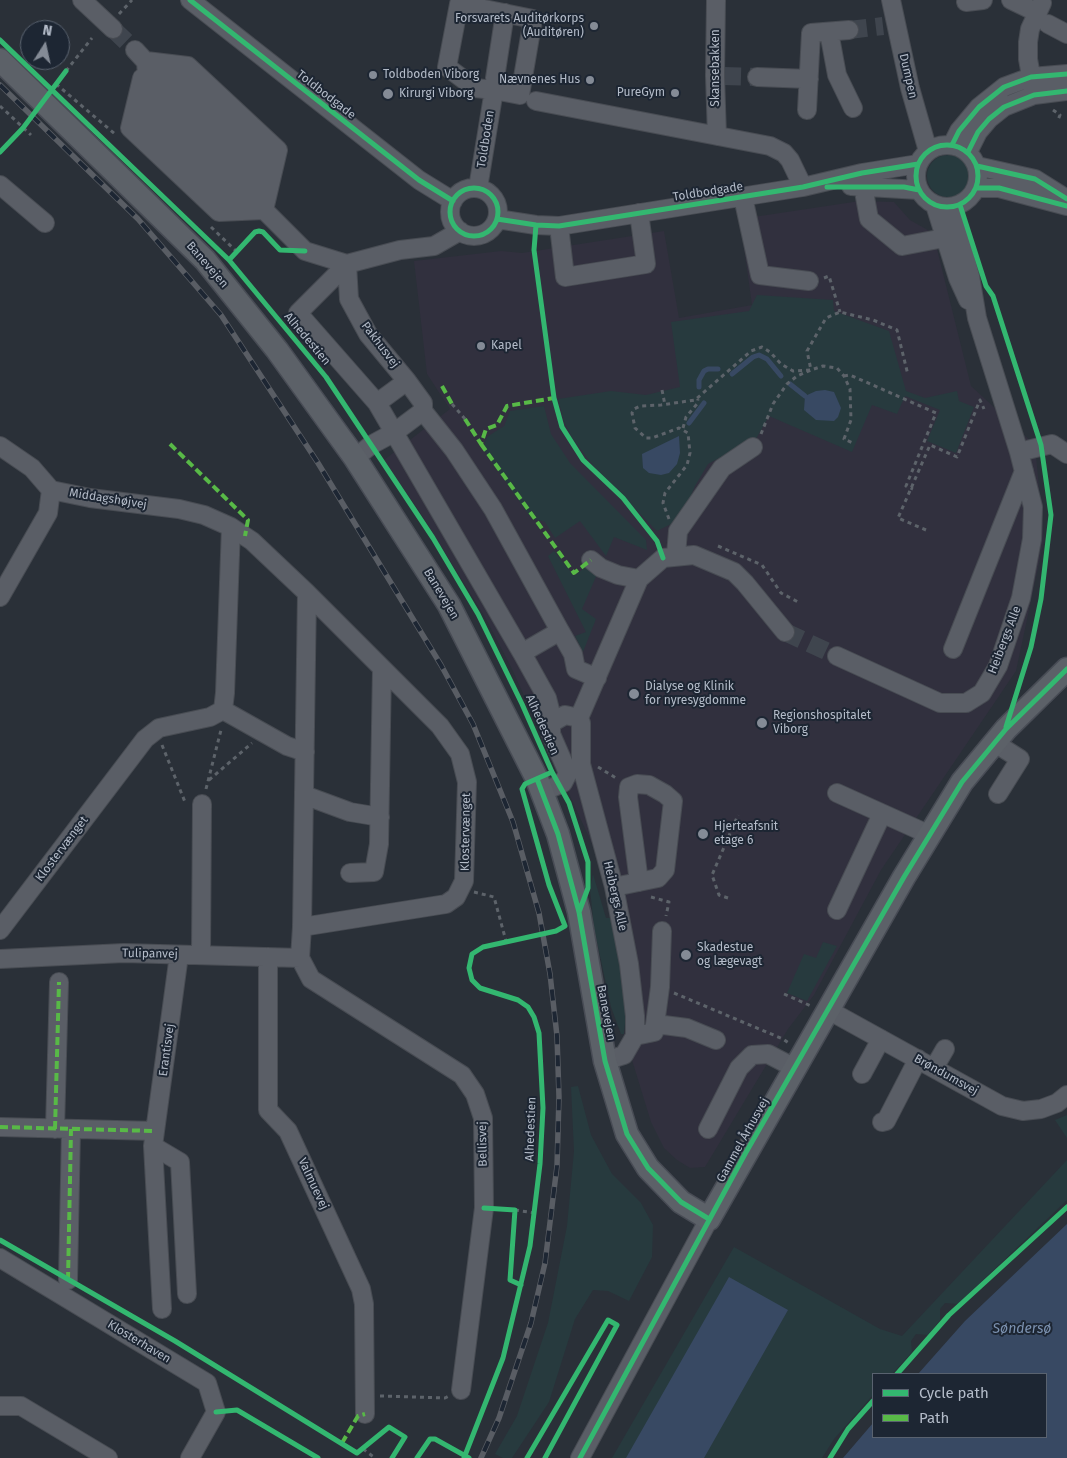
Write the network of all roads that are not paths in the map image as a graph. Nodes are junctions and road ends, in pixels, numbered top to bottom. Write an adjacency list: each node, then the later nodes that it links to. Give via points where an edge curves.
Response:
1 (82, 0): 8 (street)
2 (190, 0): 36 (street, Toldbodgade, via 419,180)
3 (716, 0): 24 (street, Skansebakken)
4 (891, 0): 26 (street, Dumpen, via 890,25 910,88)
5 (1011, 0): 7 (street)
6 (506, 13): 18 (street, Toldboden); 18 (street, via 533,19 520,95); 18 (street, via 459,4 447,67 475,88)
7 (1043, 13): 11 (street); 16 (street, via 1028,42)
8 (106, 22)
9 (849, 30): 10 (street)
10 (829, 32): 17 (street, via 811,33); 22 (street, via 837,75)
11 (1066, 32)
12 (140, 56): 39 (street, via 258,171); 39 (street, via 149,107 239,192); 39 (street, via 188,66 278,150); 39 (street, via 130,128 219,212)
13 (0, 60): 57 (main road, Banevejen, via 205,260 277,350)
14 (1067, 74): 16 (street)
15 (757, 77): 17 (street)
16 (1030, 77): 19 (street); 25 (street, via 992,95 964,125)
17 (809, 79): 23 (street)
18 (494, 84): 31 (street, Toldboden)
19 (1034, 94): 20 (street); 27 (street, via 1004,107 989,119 978,132)
20 (1061, 98)
21 (536, 101): 24 (street)
22 (853, 108)
23 (807, 110)
24 (717, 136): 30 (street, via 770,146 784,153)
25 (952, 145): 26 (street, via 935,147); 27 (street)
26 (923, 158): 30 (street, Toldbodgade); 33 (street, via 916,181)
27 (973, 159): 32 (street, via 979,174); 35 (street, via 1036,179)
28 (0, 185): 42 (street)
29 (863, 186): 30 (street, Toldbodgade); 33 (street, Toldbodgade); 45 (street, via 869,219 902,246)
30 (803, 187): 34 (street, Toldbodgade)
31 (478, 188): 36 (street, via 464,191); 41 (street, via 495,199)
32 (976, 188): 37 (street, via 967,201); 38 (street, via 999,188)
33 (919, 190): 37 (street, via 923,196)
34 (743, 196): 40 (street, Toldbodgade); 47 (street, via 760,275)
35 (1067, 199)
36 (453, 201): 44 (street, via 451,217)
37 (943, 206): 45 (street, Heibergs Alle); 48 (street, Heibergs Alle, via 970,276)
38 (1067, 206)
39 (264, 210): 46 (street, via 305,251)
40 (639, 213): 43 (street, Toldbodgade); 43 (street, via 646,264 565,277)
41 (497, 219): 43 (street, Toldbodgade); 44 (street, via 486,233 468,235)
42 (44, 223)
43 (559, 226)
44 (460, 231): 46 (street, via 434,246 400,250)
45 (944, 238): 48 (street, Heibergs Alle)
46 (347, 264): 49 (street, Pakhusvej, via 349,299 368,334); 50 (street, via 298,313)
47 (809, 281)
48 (977, 318): 55 (street, Heibergs Alle)
49 (407, 381): 50 (street, Pakhusvej); 51 (street, via 423,403)
50 (377, 403): 52 (street)
51 (423, 411): 52 (street); 68 (street, via 454,450 493,509)
52 (395, 432): 57 (street); 71 (street)
53 (0, 446): 59 (street, Middagshøjvej, via 32,468)
54 (753, 447): 63 (street, via 722,468 678,531)
55 (1019, 452): 56 (street, via 1052,444); 58 (street, Heibergs Alle)
56 (1067, 454)
57 (355, 458): 81 (main road, Banevejen, via 449,604)
58 (1024, 471): 60 (street, Heibergs Alle); 62 (street)
59 (51, 490): 61 (street, Middagshøjvej, via 179,509 204,515); 67 (street, via 48,514)
60 (1032, 517): 62 (street, via 1017,521); 72 (street, Heibergs Alle, via 1032,539 1020,598 998,666 982,693 966,704 940,703)
61 (231, 527): 66 (street, Klostervænget, via 252,540); 76 (street)
62 (998, 538): 70 (street)
63 (676, 556): 65 (street, Heibergs Alle, via 663,558); 69 (street, Heibergs Alle, via 694,556 734,572)
64 (591, 560): 65 (street, via 618,575)
65 (639, 578): 75 (street, Heibergs Alle)
66 (307, 593): 73 (street, Klostervænget); 80 (street)
67 (0, 597)
68 (560, 631): 71 (street); 75 (street, via 573,654 576,669)
69 (784, 632)
70 (953, 649)
71 (522, 653): 78 (street, via 547,698)
72 (837, 656)
73 (382, 668): 87 (street); 92 (street, Klostervænget, via 440,726 460,754 467,782 464,881 456,897 446,904)
74 (1067, 669): 79 (main road, Gammel Århusvej)
75 (597, 678): 77 (street, Heibergs Alle)
76 (223, 710): 80 (street, via 287,746); 93 (street, Klostervænget, via 210,717 159,728 145,739)
77 (579, 718): 78 (street, via 564,715); 90 (street, Heibergs Alle, via 581,764)
78 (553, 722): 81 (street, via 551,734 568,772 563,783)
79 (995, 742): 83 (street, via 1020,759); 88 (main road, Gammel Århusvej, via 962,782)
80 (305, 752): 84 (street)
81 (542, 792): 108 (main road, Banevejen, via 558,834 579,912)
82 (837, 793): 86 (street)
83 (998, 794)
84 (304, 795): 87 (street, via 350,812); 92 (street)
85 (195, 806): 96 (street)
86 (882, 814): 88 (street); 91 (street)
87 (380, 817): 89 (street, via 374,872)
88 (930, 835): 101 (main road, Gammel Århusvej)
89 (350, 873)
90 (627, 884): 90 (street, via 658,878 665,870 673,801 649,784 629,787); 103 (street, Heibergs Alle)
91 (837, 910)
92 (302, 927): 98 (street)
93 (0, 930)
94 (662, 931): 102 (street)
95 (179, 954): 96 (street, Tulipanvej); 99 (street, Tulipanvej, via 69,954); 117 (street, Erantisvej)
96 (200, 955): 97 (street, Tulipanvej)
97 (268, 958): 98 (street, Tulipanvej); 125 (street, Valmuevej, via 268,1110 288,1131 361,1289 364,1304)
98 (300, 958): 123 (street, Bellisvej, via 310,979 462,1075 475,1094 483,1118 484,1208)
99 (0, 959)
100 (59, 982): 115 (street)
101 (829, 1012): 104 (street, Brøndumsvej); 109 (main road, Gammel Århusvej)
102 (656, 1024): 103 (street, via 654,1032); 105 (street, via 687,1028)
103 (635, 1036): 108 (street, via 624,1055)
104 (881, 1039): 107 (street, Brøndumsvej); 111 (street)
105 (716, 1040)
106 (945, 1050): 110 (street)
107 (918, 1059): 110 (street, Brøndumsvej); 113 (street, via 886,1121)
108 (605, 1061): 118 (main road, Banevejen, via 626,1134 648,1168 681,1202)
109 (794, 1068): 116 (street, via 768,1054 752,1055 739,1068); 118 (main road, Gammel Århusvej)
110 (934, 1068): 112 (street, Brøndumsvej, via 1002,1106 1023,1111 1041,1110)
111 (862, 1074)
112 (1067, 1095)
113 (882, 1122)
114 (0, 1128): 115 (street)
115 (63, 1129): 117 (street); 120 (street)
116 (708, 1129)
117 (154, 1138): 121 (street, via 180,1162); 122 (street, Erantisvej)
118 (709, 1219): 128 (street, Gammel Århusvej)
119 (0, 1258): 127 (street, Klosterhaven, via 207,1383 216,1412)
120 (68, 1280)
121 (187, 1294)
122 (162, 1309)
123 (461, 1390)
124 (0, 1406): 126 (street, via 22,1406)
125 (365, 1414)
126 (108, 1458)
127 (190, 1458)
128 (580, 1458)

